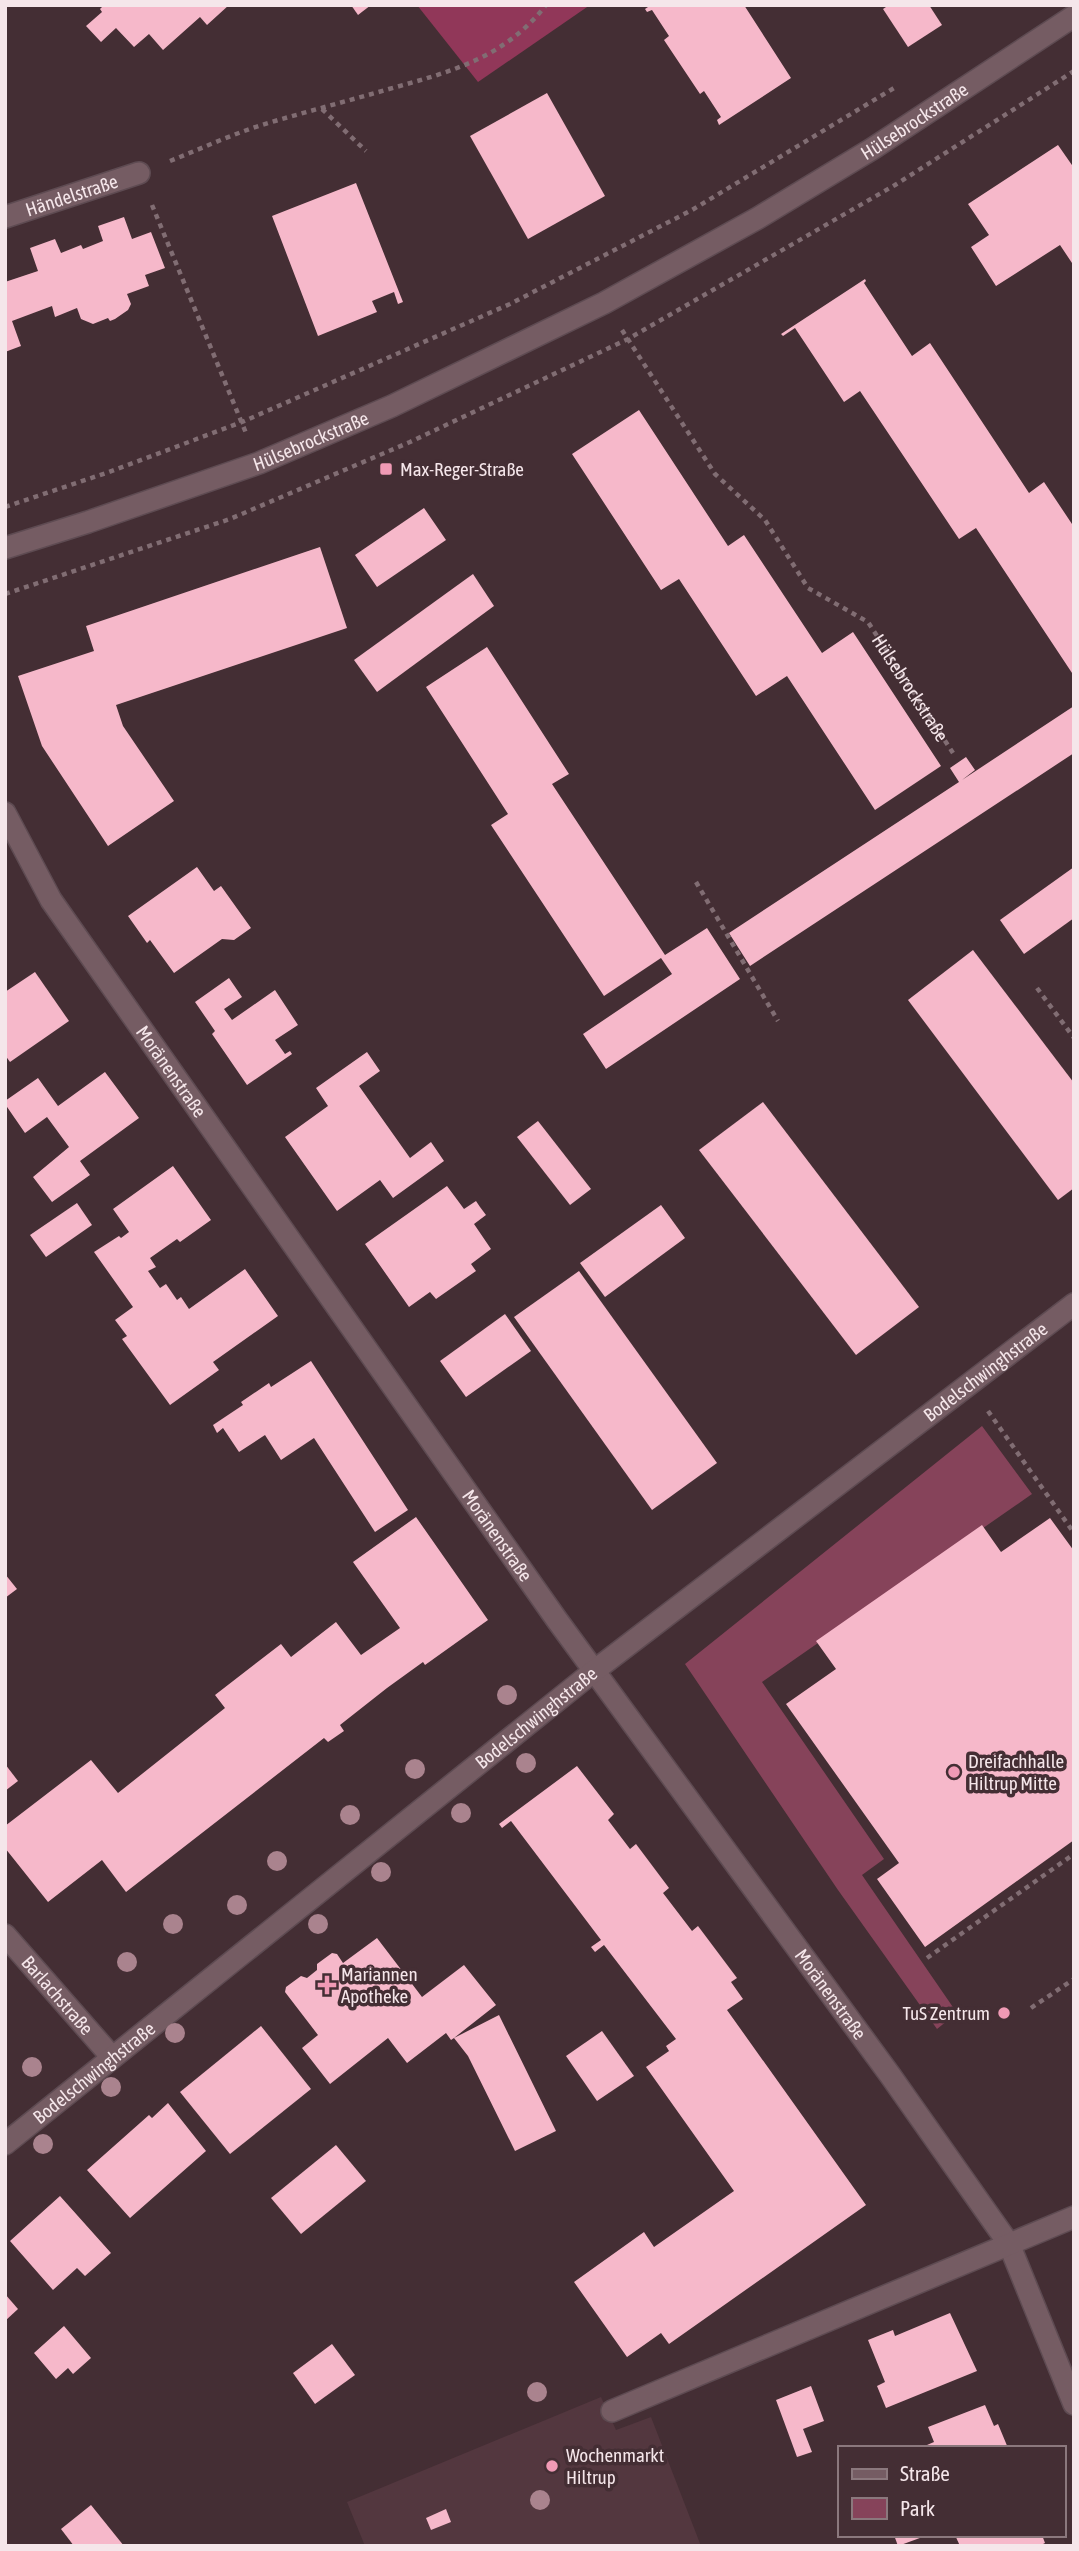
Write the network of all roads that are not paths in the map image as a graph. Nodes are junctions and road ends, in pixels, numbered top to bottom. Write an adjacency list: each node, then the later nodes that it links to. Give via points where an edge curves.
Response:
1 (1074, 16): 4 (street, Hülsebrockstraße, via 849,163 604,303 392,406 259,463)
2 (139, 173): 3 (street, Händelstraße)
3 (7, 210)
4 (5, 548)
5 (5, 813): 7 (street, Moränenstraße, via 51,900)
6 (1074, 1304): 7 (street, Bodelschwinghstraße)
7 (594, 1671): 9 (street, Bodelschwinghstraße); 12 (street, Moränenstraße)
8 (5, 1935): 9 (street, Barlachstraße)
9 (111, 2056): 10 (street, Bodelschwinghstraße)
10 (5, 2144)
11 (1074, 2217): 12 (street)
12 (1009, 2244): 13 (street, Moränenstraße); 14 (street)
13 (1074, 2404)
14 (612, 2411)

